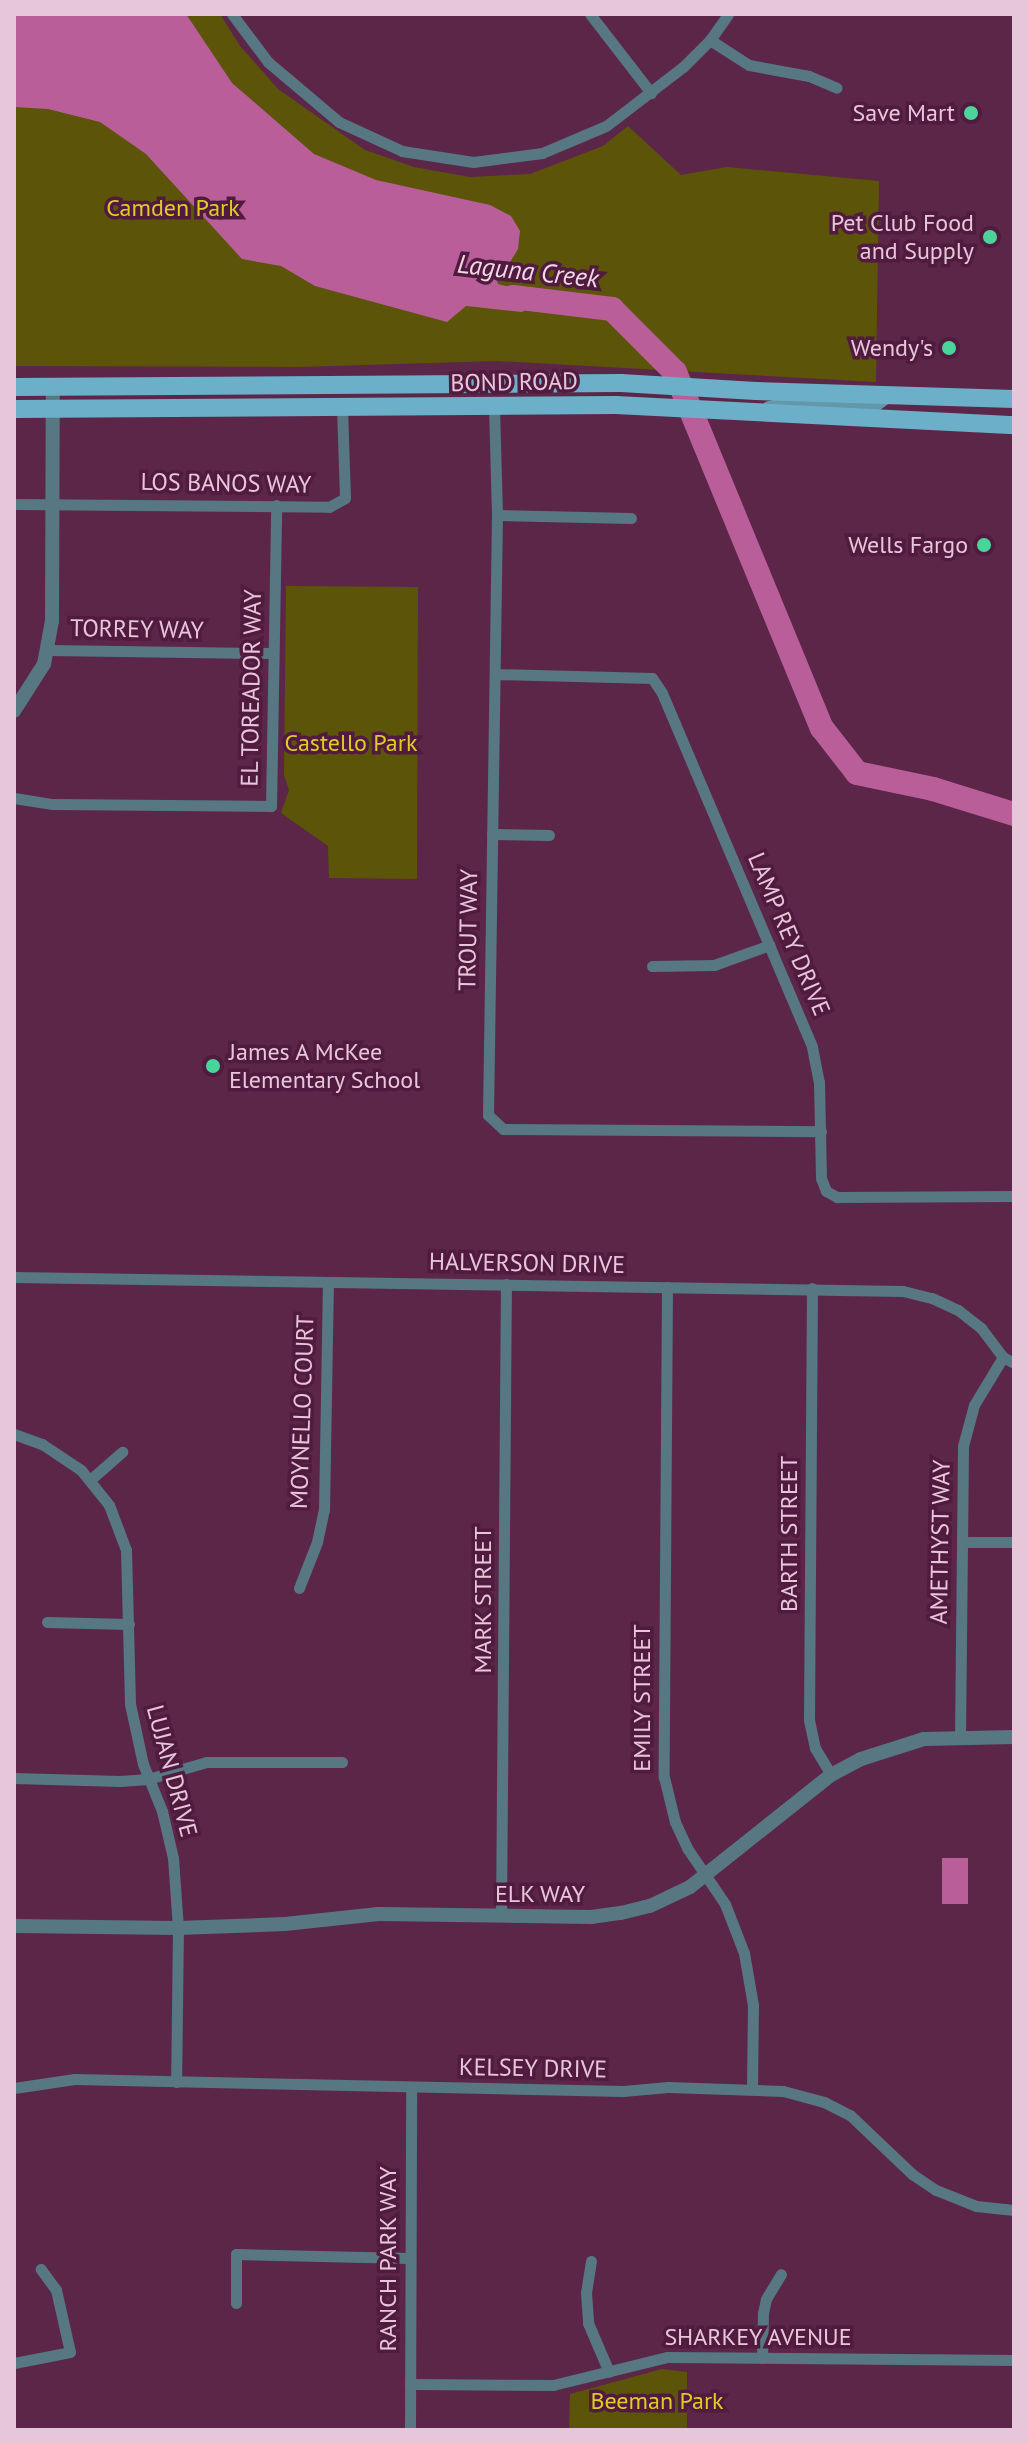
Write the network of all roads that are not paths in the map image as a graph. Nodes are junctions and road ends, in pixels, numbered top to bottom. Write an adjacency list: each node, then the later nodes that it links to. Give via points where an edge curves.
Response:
1 (232, 14): 6 (street, via 268,62 325,112 369,139 421,156 491,162 542,153 606,126)
2 (590, 14): 6 (street)
3 (728, 14): 4 (street)
4 (710, 40): 5 (street, via 749,65 809,76); 6 (street)
5 (837, 88)
6 (651, 93)
7 (14, 387): 8 (main road, BOND ROAD)
8 (53, 387): 9 (main road, BOND ROAD, via 621,383); 14 (street)
9 (887, 395): 10 (main road, BOND ROAD); 15 (main road, via 876,403 797,403)
10 (1014, 399)
11 (494, 407): 12 (main road, BOND ROAD); 15 (main road, BOND ROAD, via 616,405); 20 (street, TROUT WAY)
12 (342, 408): 14 (main road, BOND ROAD); 19 (street, LOS BANOS WAY, via 345,498 329,507)
13 (14, 409): 14 (main road, BOND ROAD)
14 (55, 409): 17 (street)
15 (748, 412): 16 (main road, BOND ROAD)
16 (1014, 425)
17 (52, 503): 18 (street, LOS BANOS WAY); 19 (street, LOS BANOS WAY); 22 (street)
18 (14, 504)
19 (276, 505): 23 (street, EL TOREADOR WAY)
20 (497, 515): 21 (street); 24 (street, TROUT WAY)
21 (631, 518)
22 (49, 650): 23 (street, TORREY WAY); 25 (street)
23 (272, 653): 26 (street, EL TOREADOR WAY, via 271,806 53,804)
24 (495, 674): 27 (street, TROUT WAY); 29 (street, LAMP REY DRIVE, via 652,678)
25 (14, 711)
26 (14, 798)
27 (492, 834): 28 (street); 31 (street, TROUT WAY, via 488,1115 503,1129)
28 (549, 835)
29 (770, 945): 30 (street, via 714,965); 31 (street, LAMP REY DRIVE, via 816,1060)
30 (652, 966)
31 (821, 1131): 32 (street, LAMP REY DRIVE, via 821,1178 826,1191 837,1197)
32 (1014, 1196)
33 (14, 1277): 34 (street, HALVERSON DRIVE)
34 (328, 1282): 35 (street, HALVERSON DRIVE); 44 (street, MOYNELLO COURT, via 324,1510)
35 (506, 1284): 36 (street, HALVERSON DRIVE); 54 (street, MARK STREET)
36 (667, 1287): 37 (street, HALVERSON DRIVE); 53 (street, EMILY STREET, via 663,1763 675,1822)
37 (812, 1288): 38 (street, HALVERSON DRIVE, via 903,1291 932,1298 981,1328); 50 (street, BARTH STREET, via 809,1720 815,1748)
38 (1008, 1360): 42 (street, AMETHYST WAY, via 979,1392 966,1432)
39 (14, 1434): 41 (street, LUJAN DRIVE, via 55,1451)
40 (122, 1452): 41 (street)
41 (90, 1480): 46 (street, LUJAN DRIVE, via 109,1505 126,1550)
42 (962, 1542): 43 (street); 47 (street, AMETHYST WAY)
43 (1014, 1542)
44 (299, 1588)
45 (47, 1622): 46 (street)
46 (129, 1624): 52 (street, LUJAN DRIVE, via 130,1704)
47 (960, 1737): 48 (street, ELK WAY); 50 (street, ELK WAY, via 892,1747)
48 (1014, 1737)
49 (342, 1762): 52 (street, via 206,1762)
50 (831, 1775): 53 (street, ELK WAY)
51 (14, 1778): 52 (street)
52 (148, 1779): 56 (street, LUJAN DRIVE, via 171,1842)
53 (706, 1876): 54 (street, ELK WAY, via 664,1900 621,1913); 60 (street, EMILY STREET, via 725,1904 744,1953 753,2005)
54 (501, 1916): 56 (street, ELK WAY, via 378,1914)
55 (14, 1926): 56 (street, ELK WAY)
56 (178, 1928): 57 (street, LUJAN DRIVE)
57 (176, 2082): 58 (street, KELSEY DRIVE); 59 (street, KELSEY DRIVE, via 74,2079)
58 (411, 2087): 60 (street, KELSEY DRIVE); 62 (street, RANCH PARK WAY)
59 (14, 2088)
60 (752, 2089): 61 (street, KELSEY DRIVE, via 797,2093 824,2102 861,2124 936,2190 976,2206)
61 (1014, 2210)
62 (408, 2258): 66 (street, via 236,2254); 71 (street, RANCH PARK WAY)
63 (591, 2261): 70 (street, via 588,2323)
64 (41, 2269): 69 (street, via 56,2290 70,2352)
65 (781, 2274): 67 (street, via 766,2299)
66 (236, 2303)
67 (762, 2358): 68 (street, SHARKEY AVENUE); 70 (street, SHARKEY AVENUE, via 667,2357)
68 (1014, 2360)
69 (14, 2363)
70 (609, 2372): 71 (street, SHARKEY AVENUE, via 553,2385)
71 (410, 2384): 72 (street, RANCH PARK WAY)
72 (410, 2430)

